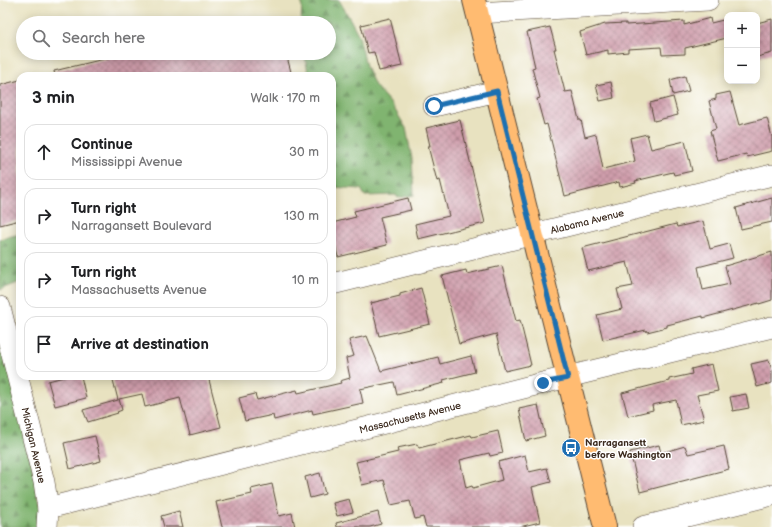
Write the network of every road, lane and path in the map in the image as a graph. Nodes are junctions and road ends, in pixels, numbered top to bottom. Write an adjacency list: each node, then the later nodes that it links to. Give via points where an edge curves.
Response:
1 (708, 0): 2 (street)
2 (475, 6): 3 (main road)
3 (497, 91): 4 (street); 6 (main road)
4 (434, 106)
5 (772, 175): 6 (street, Alabama Avenue)
6 (533, 234): 7 (street, Alabama Avenue); 11 (main road)
7 (336, 283)
8 (0, 307): 10 (street, Michigan Avenue)
9 (772, 327): 11 (street, Massachusetts Avenue)
10 (16, 357)
11 (568, 378): 14 (street, Massachusetts Avenue); 15 (main road)
12 (22, 380): 14 (street, Michigan Avenue, via 44,482)
13 (772, 495): 16 (street)
14 (47, 518)
15 (605, 527)
16 (643, 527)

